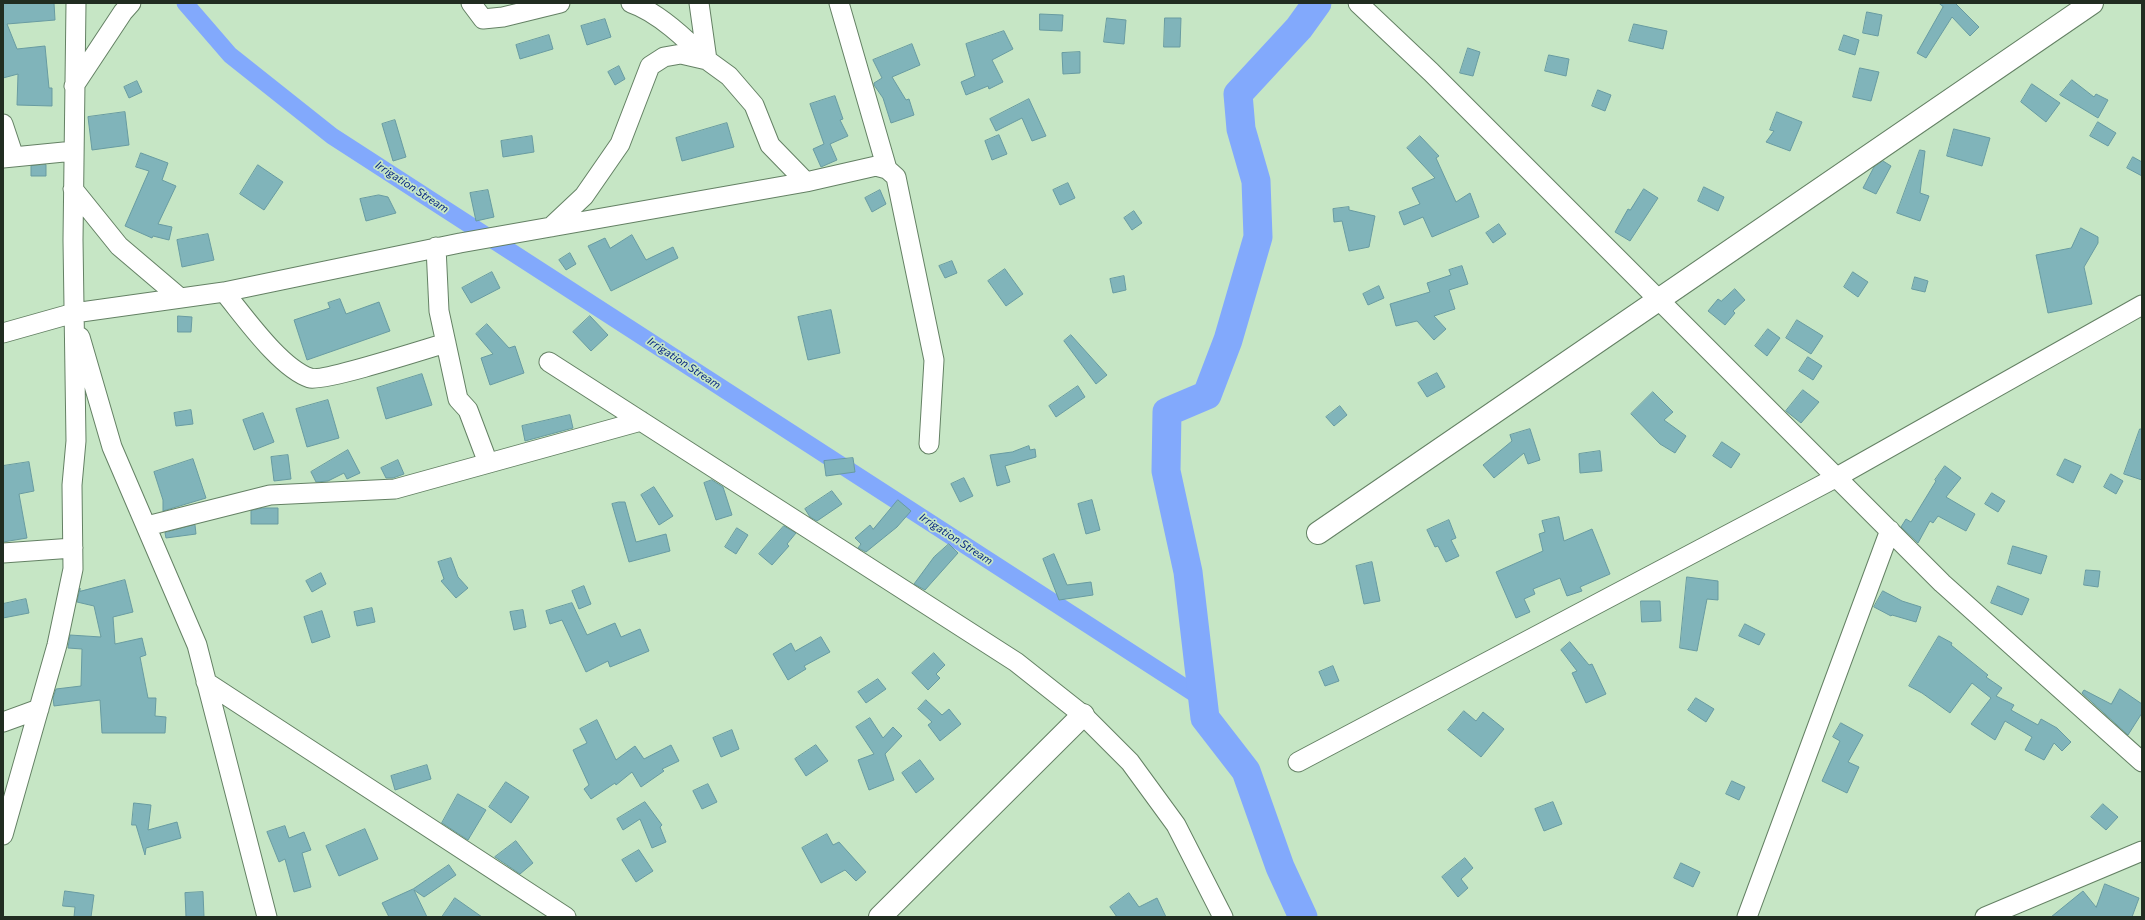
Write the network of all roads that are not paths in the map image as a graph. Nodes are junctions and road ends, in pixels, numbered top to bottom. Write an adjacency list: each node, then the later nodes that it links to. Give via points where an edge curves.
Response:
1 (76, 3): 11 (street)
2 (132, 3): 11 (street, via 123,12)
3 (471, 3): 4 (street, via 483,18 503,17)
4 (560, 3)
5 (631, 3): 10 (street, via 640,6 685,38)
6 (699, 3): 10 (street)
7 (839, 3): 15 (street)
8 (1358, 3): 22 (street)
9 (2092, 3): 22 (street)
10 (707, 60): 16 (street, via 729,76 754,105 770,145); 18 (street, via 681,54 664,57 650,66 620,144 584,196)
11 (74, 86): 13 (street)
12 (3, 124): 14 (street)
13 (74, 151): 14 (street); 17 (street)
14 (8, 158)
15 (887, 169): 16 (street, via 876,166); 29 (street, via 896,177 934,360)
16 (806, 182): 18 (street)
17 (73, 190): 21 (street, via 119,246); 24 (street)
18 (551, 227): 19 (street)
19 (436, 247): 20 (street); 26 (street, via 439,311)
20 (224, 292): 21 (street); 26 (street, via 288,366 311,378 334,375)
21 (179, 297): 24 (street)
22 (1659, 299): 31 (street); 34 (street)
23 (2142, 305): 31 (street)
24 (74, 313): 25 (street); 32 (street, via 112,447); 35 (street, via 76,441 72,485)
25 (3, 333)
26 (446, 343): 30 (street, via 458,399 468,410)
27 (549, 362): 28 (street)
28 (641, 421): 30 (street); 39 (street, via 1016,662)
29 (929, 444)
30 (488, 463): 32 (street, via 396,489 270,495)
31 (1837, 477): 33 (street); 41 (street)
32 (147, 526): 37 (street, via 197,645)
33 (1890, 530): 42 (street, via 1942,583); 49 (street)
34 (1318, 533)
35 (73, 548): 36 (street); 38 (street, via 73,569 58,645)
36 (3, 553)
37 (206, 682): 45 (street); 46 (street)
38 (39, 709): 40 (street); 43 (street)
39 (1083, 715): 47 (street); 48 (street, via 1130,762 1176,825)
40 (3, 722)
41 (1298, 762)
42 (2142, 762)
43 (3, 835)
44 (2142, 851): 50 (street)
45 (267, 917)
46 (566, 917)
47 (880, 917)
48 (1223, 917)
49 (1747, 917)
50 (1985, 917)

